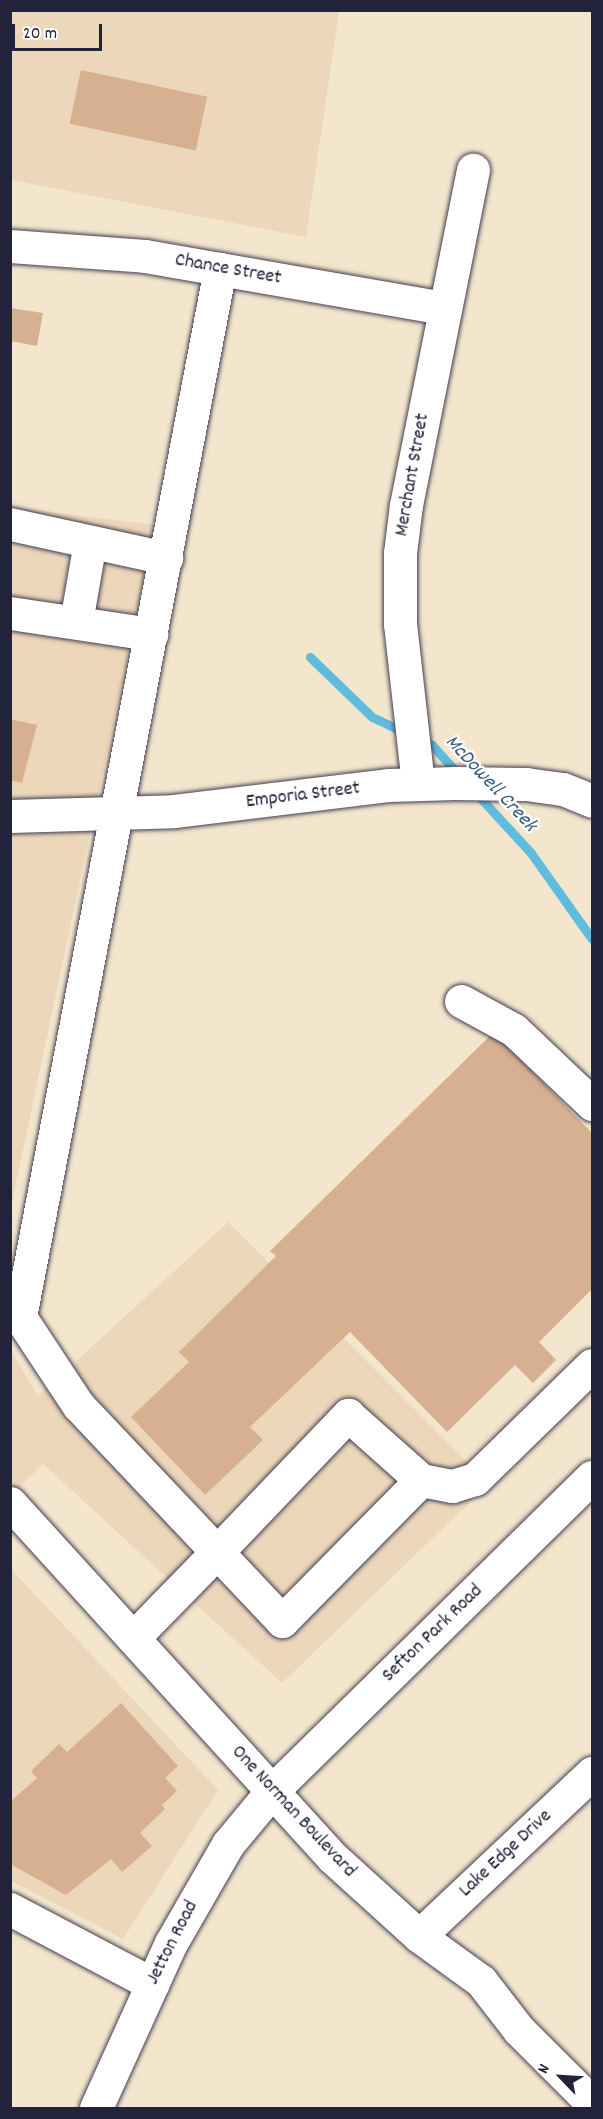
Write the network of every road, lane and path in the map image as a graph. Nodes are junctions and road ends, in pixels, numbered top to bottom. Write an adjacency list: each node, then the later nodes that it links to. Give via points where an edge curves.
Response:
1 (472, 171): 4 (street, Merchant Street)
2 (10, 246): 3 (street, Chance Street, via 145,256)
3 (220, 269): 4 (street, Chance Street); 7 (street)
4 (444, 308): 11 (street, Merchant Street, via 400,553 400,624)
5 (10, 524): 6 (street)
6 (90, 542): 7 (street); 9 (street)
7 (166, 558): 10 (street)
8 (10, 613): 9 (street)
9 (76, 622): 10 (street)
10 (151, 634): 13 (street)
11 (418, 784): 12 (street, Emporia Street, via 525,784 563,789); 13 (street, Emporia Street, via 174,811)
12 (592, 801)
13 (118, 813): 14 (street, Emporia Street); 21 (street, via 20,1317 78,1405)
14 (10, 816)
15 (461, 1001): 16 (street, via 514,1030)
16 (592, 1104)
17 (592, 1365): 19 (street, via 475,1479 452,1486)
18 (592, 1477): 24 (street, Sefton Park Road)
19 (421, 1480): 21 (street, via 348,1415); 21 (street, via 282,1621)
20 (10, 1503): 22 (street, One Norman Boulevard)
21 (218, 1552): 22 (street)
22 (133, 1638): 24 (street, One Norman Boulevard)
23 (592, 1773): 26 (street, Lake Edge Drive)
24 (272, 1791): 26 (street, One Norman Boulevard, via 332,1857); 27 (street, Jetton Road, via 228,1844)
25 (10, 1909): 27 (street)
26 (419, 1936): 28 (street, One Norman Boulevard, via 481,1982 519,2030)
27 (152, 1984): 29 (street, Jetton Road)
28 (592, 2103)
29 (96, 2109)

